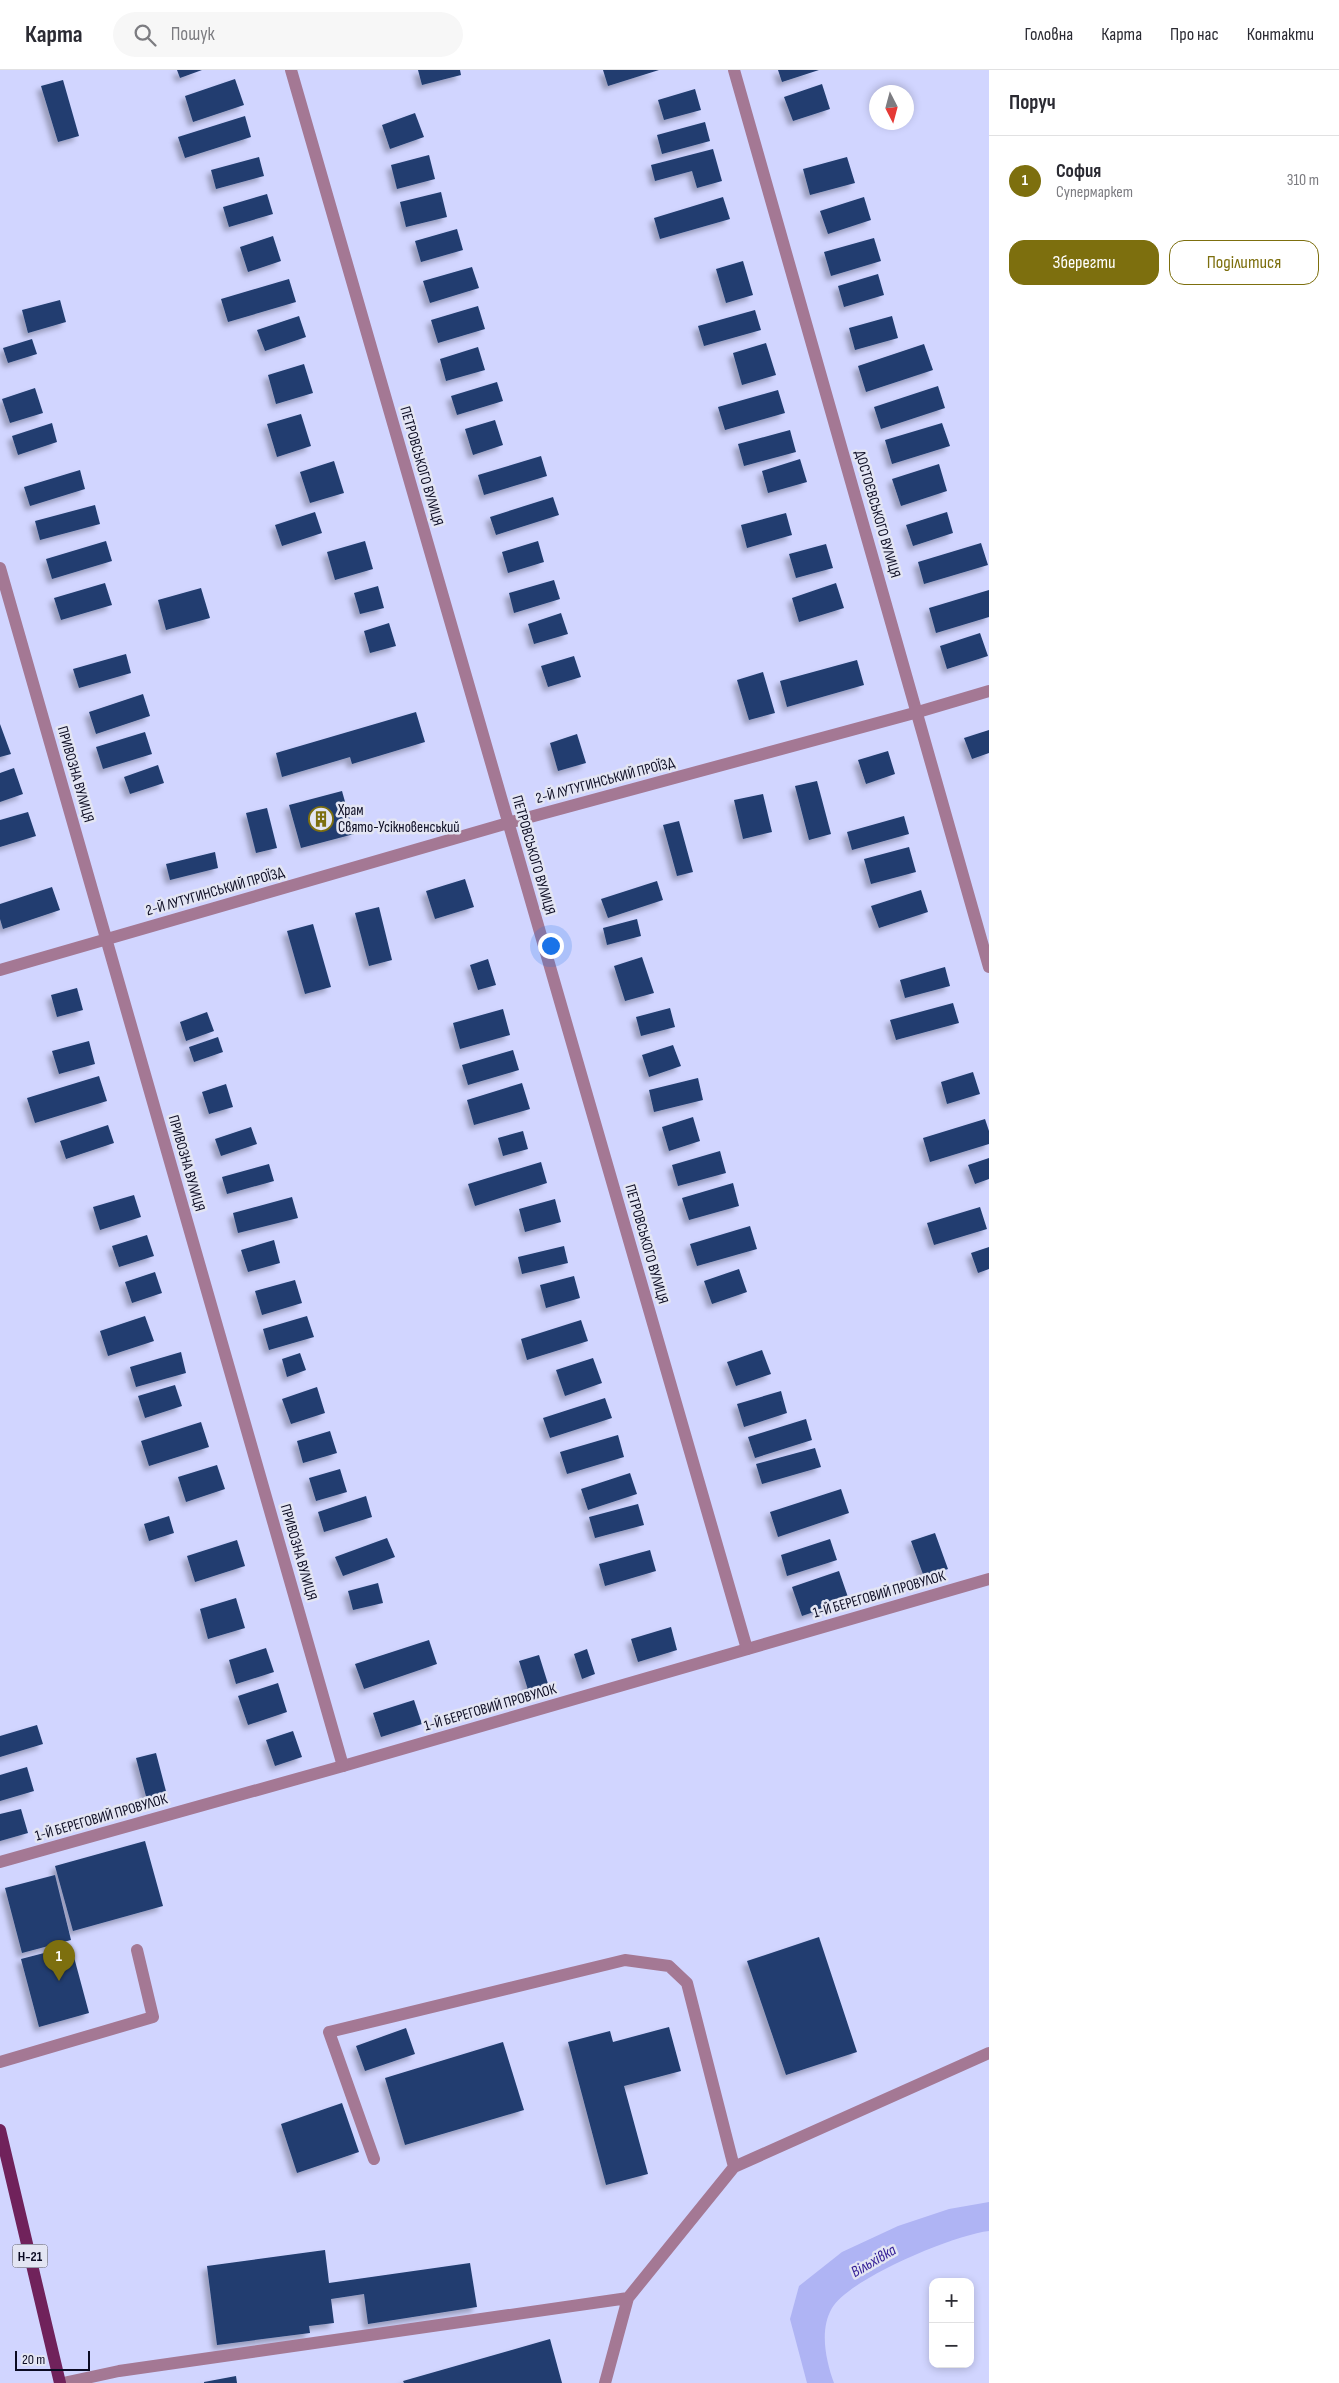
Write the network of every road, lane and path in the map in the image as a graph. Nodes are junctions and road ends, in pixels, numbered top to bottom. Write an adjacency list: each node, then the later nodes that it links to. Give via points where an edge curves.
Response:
1 (291, 70): 6 (street, ПЕТРОВСЬКОГО ВУЛИЦЯ)
2 (734, 70): 5 (street, ДОСТОЄВСЬКОГО ВУЛИЦЯ)
3 (0, 568): 7 (street, ПРИВОЗНА ВУЛИЦЯ)
4 (989, 691): 5 (street, 2-Й ЛУТУГИНСЬКИЙ ПРОЇЗД)
5 (918, 712): 6 (street, 2-Й ЛУТУГИНСЬКИЙ ПРОЇЗД); 8 (street, ДОСТОЄВСЬКОГО ВУЛИЦЯ)
6 (508, 823): 7 (street, 2-Й ЛУТУГИНСЬКИЙ ПРОЇЗД); 11 (street, ПЕТРОВСЬКОГО ВУЛИЦЯ)
7 (106, 939): 9 (street, 2-Й ЛУТУГИНСЬКИЙ ПРОЇЗД); 12 (street, ПРИВОЗНА ВУЛИЦЯ)
8 (989, 967)
9 (0, 970)
10 (989, 1579): 11 (street, 1-Й БЕРЕГОВИЙ ПРОВУЛОК)
11 (747, 1649): 12 (street, 1-Й БЕРЕГОВИЙ ПРОВУЛОК)
12 (343, 1766): 13 (street, 1-Й БЕРЕГОВИЙ ПРОВУЛОК)
13 (0, 1862)
14 (137, 1950): 16 (street, via 153,2017)
15 (989, 2053): 19 (street)
16 (0, 2062)
17 (0, 2130): 21 (main road, Н-21)
18 (374, 2159): 19 (street, via 329,2032 625,1960 669,1966 687,1983)
19 (734, 2167): 20 (street)
20 (628, 2298): 21 (street, via 119,2371); 22 (street)
21 (62, 2383)
22 (604, 2383)

